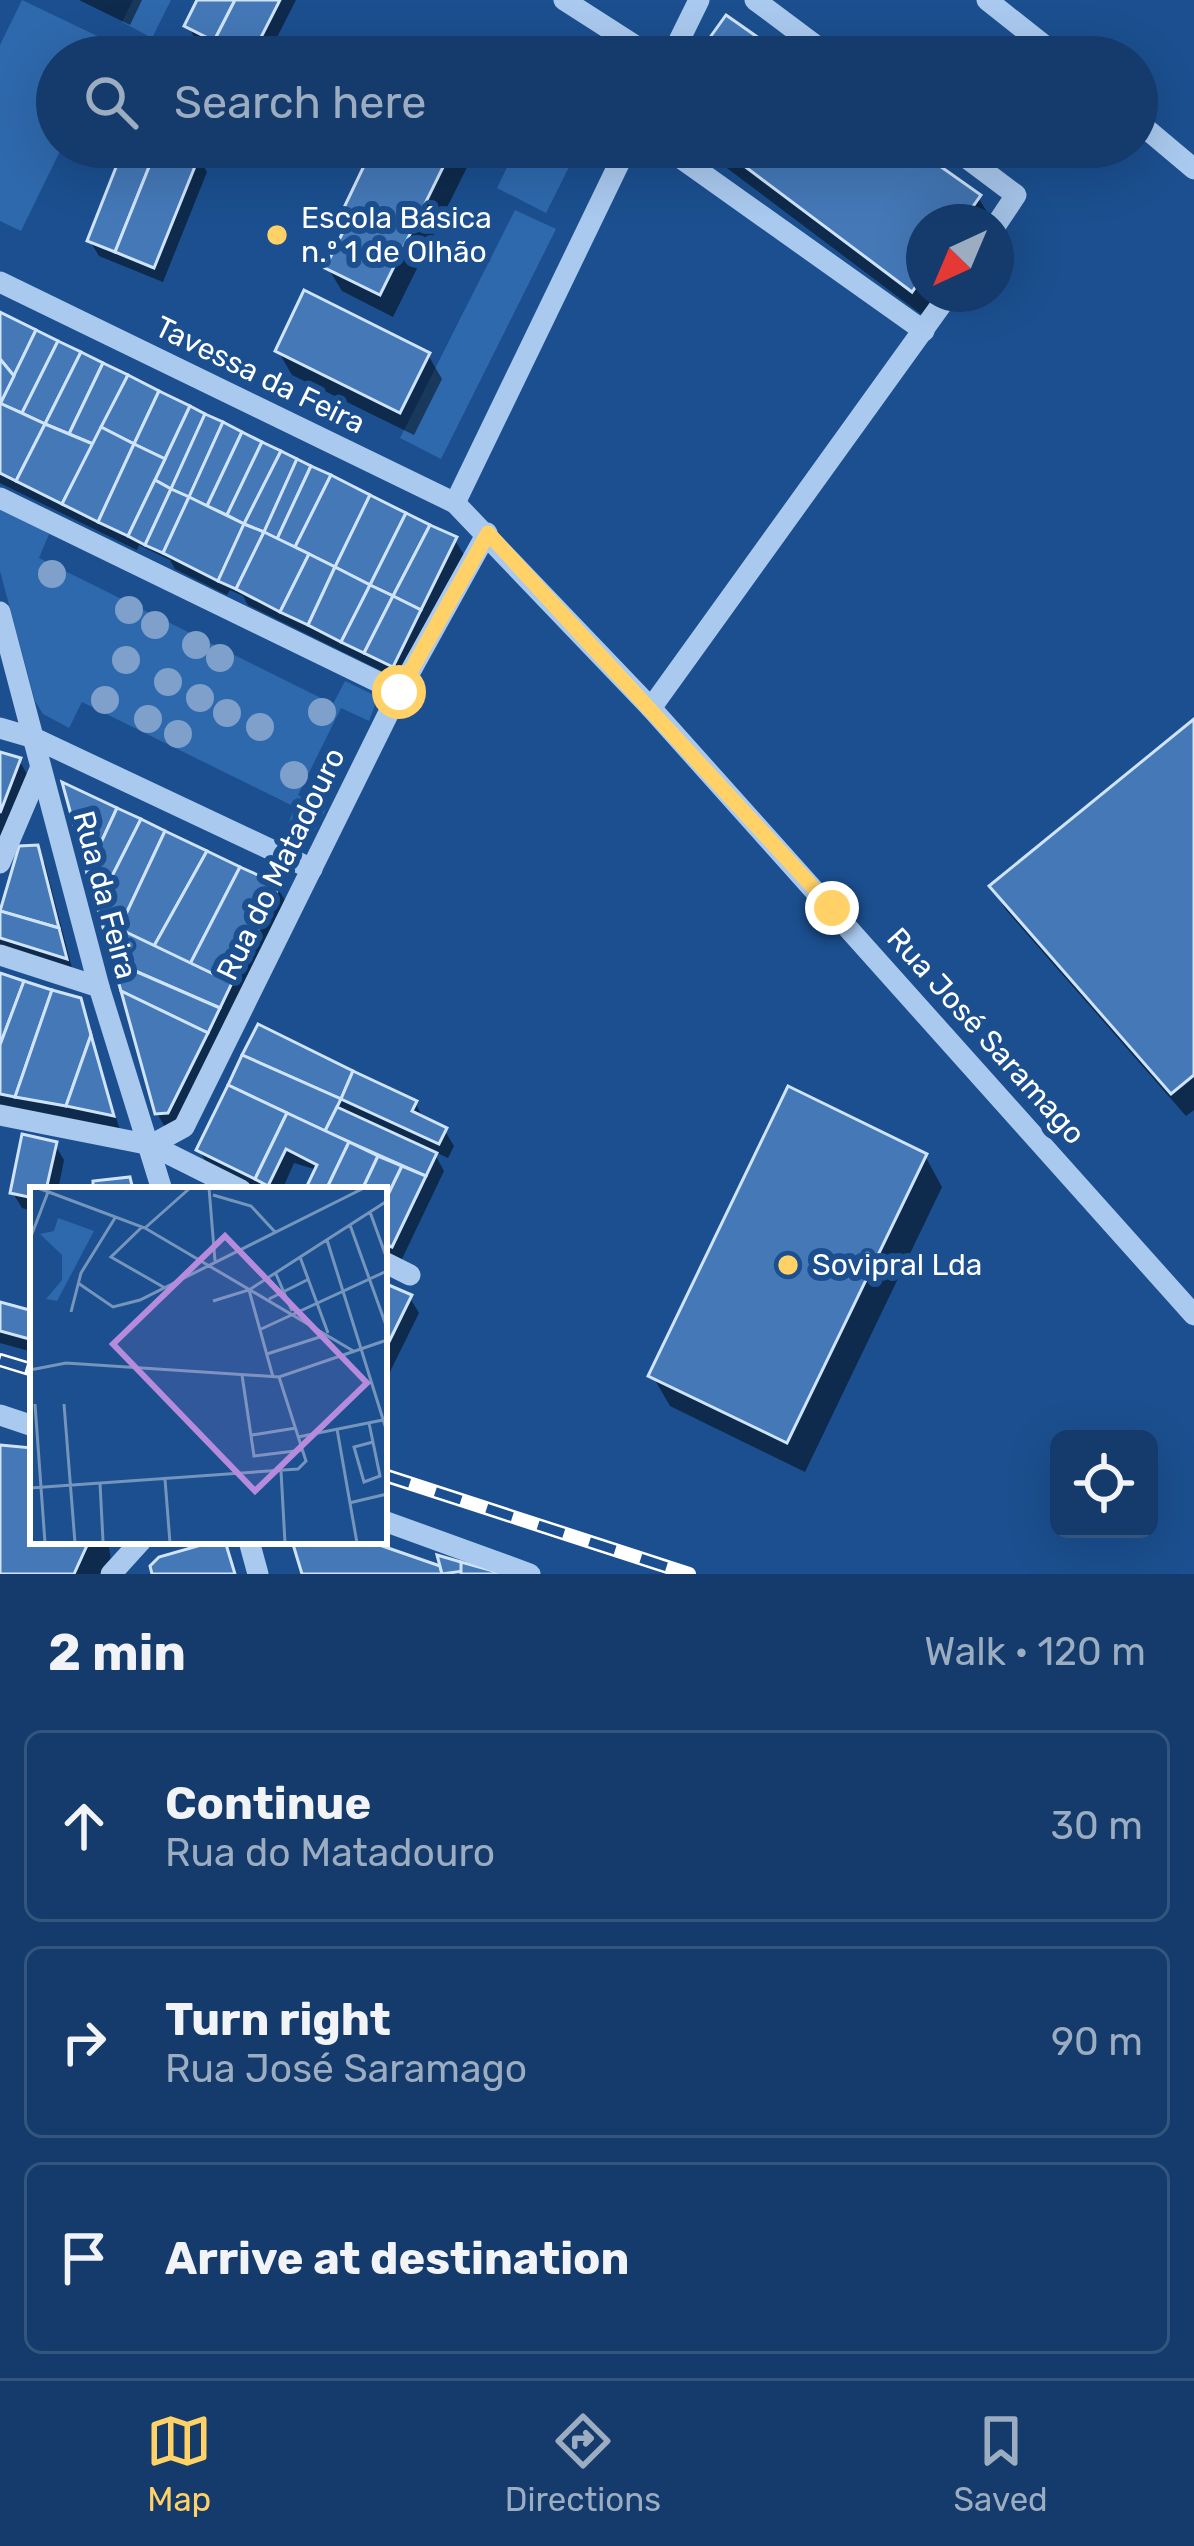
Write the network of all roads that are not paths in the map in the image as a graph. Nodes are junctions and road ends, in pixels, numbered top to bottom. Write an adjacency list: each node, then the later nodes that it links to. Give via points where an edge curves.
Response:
1 (564, 0): 5 (street)
2 (698, 0): 6 (street)
3 (754, 0): 7 (street)
4 (987, 0): 8 (street)
5 (620, 36)
6 (680, 36)
7 (803, 36)
8 (1032, 36)
9 (1158, 139): 13 (street)
10 (617, 168): 19 (street)
11 (695, 168): 17 (street)
12 (980, 168): 14 (street, via 1016,195)
13 (1194, 169)
14 (1010, 204)
15 (0, 282): 19 (street, Tavessa da Feira)
16 (937, 312): 17 (street)
17 (924, 331): 23 (street)
18 (0, 498): 22 (street)
19 (455, 503): 20 (street, Tavessa da Feira)
20 (488, 533): 22 (street, Rua do Matadouro); 23 (street, Rua José Saramago)
21 (0, 612): 25 (street, Rua da Feira)
22 (399, 692): 28 (street, Rua do Matadouro)
23 (651, 709): 37 (street, Rua José Saramago)
24 (0, 728): 25 (street)
25 (34, 738): 26 (street, Rua da Feira); 28 (street)
26 (40, 769): 27 (street); 30 (street, Rua da Feira)
27 (0, 863)
28 (312, 869): 32 (street, Rua do Matadouro, via 184,1127)
29 (0, 956): 30 (street)
30 (99, 987): 32 (street, Rua da Feira)
31 (0, 1115): 32 (street)
32 (151, 1145): 33 (street, Rua da Feira); 34 (street)
33 (161, 1187)
34 (235, 1187)
35 (387, 1264): 36 (street)
36 (410, 1275)
37 (1194, 1315)
38 (0, 1415): 39 (street)
39 (30, 1425)
40 (387, 1523): 45 (street)
41 (138, 1544): 43 (street)
42 (250, 1544): 44 (street)
43 (111, 1574)
44 (258, 1574)
45 (530, 1574)

